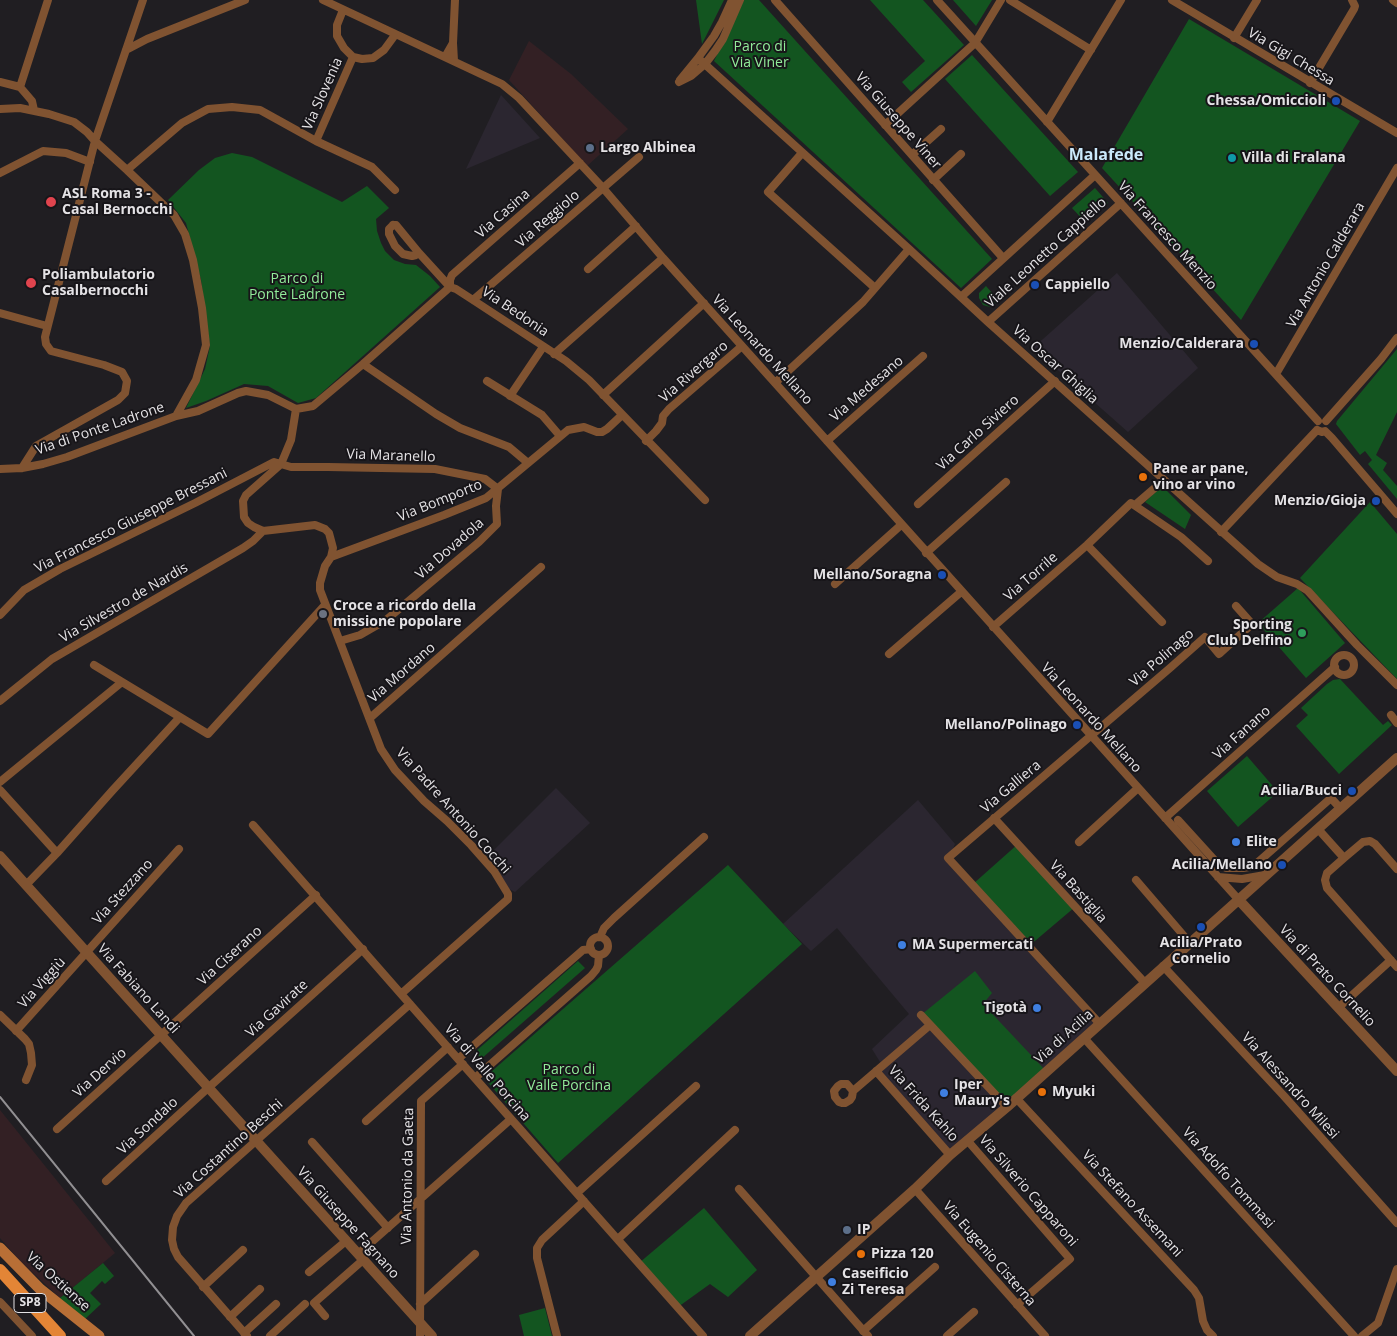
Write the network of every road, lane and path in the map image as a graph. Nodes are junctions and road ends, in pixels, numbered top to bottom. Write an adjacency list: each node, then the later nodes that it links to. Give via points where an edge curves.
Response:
1 (48, 0): 32 (street)
2 (143, 0): 23 (street)
3 (245, 0): 23 (street)
4 (323, 0): 18 (street, Via Leonardo Mellano)
5 (455, 0): 21 (street)
6 (732, 0): 27 (street)
7 (740, 0): 29 (street, via 723,39)
8 (775, 0): 36 (street, Via Giuseppe Viner)
9 (937, 0): 22 (street, Via Francesco Menzio)
10 (1001, 0): 22 (street)
11 (1010, 0): 24 (street)
12 (1121, 0): 24 (street)
13 (1172, 0): 20 (street, Via Gigi Chessa)
14 (1257, 0): 20 (street)
15 (1352, 0): 31 (street, via 1354,9)
16 (1393, 0): 17 (street)
17 (1397, 3)
18 (343, 10): 19 (street, Via Leonardo Mellano); 25 (street, Via Slovenia, via 337,24 337,36)
19 (395, 35): 25 (street, Via Slovenia, via 373,58); 26 (street, Via Leonardo Mellano)
20 (1234, 38): 31 (street, Via Gigi Chessa)
21 (453, 43): 26 (street); 28 (street)
22 (975, 43): 35 (street, Via Francesco Menzio); 36 (street)
23 (126, 50): 40 (street)
24 (1091, 50): 35 (street)
25 (353, 57): 39 (street, Via Slovenia)
26 (445, 57): 28 (street, Via Leonardo Mellano)
27 (698, 58): 29 (street, Via Oscar Ghiglia); 29 (street, via 679,82)
28 (454, 61): 46 (street, Via Leonardo Mellano, via 502,84)
29 (705, 64): 41 (street, Via Oscar Ghiglia)
30 (0, 82): 32 (street)
31 (1310, 83): 38 (street, Via Gigi Chessa)
32 (20, 87): 34 (street)
33 (0, 109): 34 (street, Via di Ponte Ladrone)
34 (34, 110): 40 (street, Via di Ponte Ladrone, via 74,122)
35 (1047, 122): 50 (street, Via Francesco Menzio)
36 (885, 125): 43 (street, Via Giuseppe Viner)
37 (941, 129): 43 (street)
38 (1397, 134)
39 (316, 141): 48 (street, via 260,110 208,109 182,123); 53 (street, via 372,167)
40 (95, 142): 45 (street); 48 (street, Via di Ponte Ladrone)
41 (802, 153): 56 (street, Via Oscar Ghiglia); 62 (street, via 768,192)
42 (961, 154): 51 (street)
43 (912, 155): 51 (street, Via Giuseppe Viner)
44 (639, 157): 52 (street, Via Reggiolo)
45 (90, 162): 49 (street, via 66,153 43,151); 68 (street)
46 (580, 164): 52 (street, Via Leonardo Mellano); 61 (street, Via Casina, via 452,275)
47 (1397, 168): 75 (street, Via Antonio Calderara)
48 (127, 170): 83 (street, Via di Ponte Ladrone, via 174,215 185,234 193,260 206,345 196,380)
49 (0, 173)
50 (1095, 175): 54 (street, Via Francesco Menzio); 59 (street, Viale Leonetto Cappiello)
51 (933, 180): 59 (street, Via Giuseppe Viner)
52 (603, 188): 55 (street, Via Leonardo Mellano); 64 (street, Via Reggiolo)
53 (395, 190)
54 (1121, 203): 67 (street, Viale Leonetto Cappiello); 75 (street, Via Francesco Menzio)
55 (636, 226): 58 (street, Via Leonardo Mellano); 60 (street)
56 (909, 249): 62 (street); 63 (street, Via Oscar Ghiglia)
57 (419, 253): 61 (street, Via Bedonia)
58 (663, 258): 65 (street, Via Leonardo Mellano); 72 (street)
59 (1003, 258): 63 (street, Viale Leonetto Cappiello)
60 (588, 269)
61 (450, 287): 64 (street, Via Bedonia); 74 (street)
62 (874, 288): 78 (street)
63 (961, 297): 67 (street, Via Oscar Ghiglia)
64 (473, 300): 71 (street, Via Bedonia)
65 (704, 303): 70 (street, Via Leonardo Mellano); 79 (street)
66 (0, 313): 68 (street)
67 (988, 322): 77 (street, Via Oscar Ghiglia)
68 (47, 326): 91 (street, via 46,344 51,351 122,372 127,381 125,393 36,446)
69 (1397, 338): 84 (street)
70 (742, 346): 78 (street, Via Leonardo Mellano); 87 (street, Via Rivergaro, via 668,409 662,423)
71 (544, 347): 72 (street, Via Bedonia); 80 (street)
72 (554, 354): 79 (street, Via Bedonia)
73 (923, 356): 88 (street, Via Medesano)
74 (363, 364): 81 (street, via 313,406); 89 (street, via 436,414 460,428 510,447)
75 (1276, 374): 84 (street, Via Francesco Menzio)
76 (487, 381): 80 (street)
77 (1055, 382): 93 (street, Via Oscar Ghiglia); 97 (street, Via Carlo Siviero)
78 (775, 383): 88 (street, Via Leonardo Mellano)
79 (602, 395): 82 (street, Via Bedonia)
80 (510, 396): 86 (street, via 542,415)
81 (296, 409): 83 (street, via 268,395 246,391); 90 (street, via 291,440)
82 (622, 415): 86 (street, Via Bomporto, via 602,432 584,427 568,430); 87 (street, Via Bedonia)
83 (176, 416): 91 (street, Via di Ponte Ladrone, via 67,457)
84 (1322, 421): 85 (street, via 1328,426)
85 (1321, 430): 99 (street); 102 (street)
86 (560, 436): 89 (street, Via Bomporto)
87 (646, 441): 96 (street, Via Bedonia)
88 (827, 441): 100 (street, Via Leonardo Mellano)
89 (528, 463): 95 (street, Via Bomporto)
90 (280, 464): 95 (street, Via Maranello, via 291,467 435,469 485,479); 101 (street, via 243,501 244,517 248,523); 112 (street, Via Francesco Giuseppe Bressani, via 274,462 60,569 24,590)
91 (22, 468): 92 (street, Via di Ponte Ladrone)
92 (0, 469)
93 (1164, 480): 98 (street, Via Torrile); 102 (street, Via Oscar Ghiglia)
94 (1006, 482): 104 (street)
95 (498, 489): 105 (street, Via Bomporto, via 486,498 452,512); 115 (street, Via Dovadola, via 497,524 480,542 386,620)
96 (705, 500)
97 (918, 504)
98 (1135, 505): 103 (street, Via Torrile, via 1131,503); 106 (street, via 1182,537)
99 (1397, 514)
100 (901, 525): 104 (street, Via Leonardo Mellano); 108 (street)
101 (263, 530): 105 (street, Via Padre Antonio Cocchi, via 315,525 326,529 332,542); 121 (street, Via Silvestro de Nardis, via 243,548 52,659)
102 (1221, 532): 120 (street, Via Oscar Ghiglia, via 1277,577 1308,591 1356,645)
103 (1086, 545): 113 (street); 114 (street, Via Torrile)
104 (926, 553): 109 (street, Via Leonardo Mellano)
105 (331, 557): 110 (street, Via Padre Antonio Cocchi, via 320,583)
106 (1208, 560)
107 (541, 567): 124 (street, Via Mordano)
108 (835, 584)
109 (961, 592): 114 (street, Via Leonardo Mellano); 116 (street)
110 (326, 604): 115 (street, Via Padre Antonio Cocchi); 123 (street, via 208,734)
111 (1236, 606): 126 (street, Via Polinago, via 1252,624 1219,654 1205,637)
112 (0, 615)
113 (1162, 622)
114 (993, 627): 126 (street, Via Leonardo Mellano)
115 (340, 642): 124 (street, Via Padre Antonio Cocchi)
116 (889, 654)
117 (94, 665): 119 (street)
118 (1335, 667): 133 (street, Via Fanano)
119 (122, 682): 123 (street); 128 (street)
120 (1397, 684)
121 (0, 701)
122 (1391, 715): 125 (street)
123 (180, 717): 141 (street)
124 (370, 718): 161 (street, Via Padre Antonio Cocchi, via 381,749 395,770 471,845 494,871 508,894 508,899)
125 (1397, 723)
126 (1091, 736): 129 (street, Via Leonardo Mellano); 132 (street, Via Galliera)
127 (1397, 758): 131 (street, Via di Acilia)
128 (0, 782)
129 (1138, 788): 133 (street, Via Leonardo Mellano); 138 (street)
130 (0, 790): 141 (street)
131 (1340, 808): 136 (street, Via di Acilia); 139 (street, via 1330,798 1249,867 1222,866)
132 (994, 818): 160 (street, Via Bastiglia); 166 (street, Via Galliera, via 948,858)
133 (1165, 818): 139 (street, Via Leonardo Mellano)
134 (1178, 820): 139 (street)
135 (253, 825): 149 (street, Via di Valle Porcina)
136 (1318, 829): 143 (street); 145 (street, Via di Acilia)
137 (704, 837): 151 (street, via 614,918)
138 (1079, 842)
139 (1194, 844): 146 (street, Via Leonardo Mellano)
140 (178, 849): 155 (street, Via Stezzano)
141 (57, 854): 148 (street)
142 (0, 856): 148 (street, Via Fabiano Landi)
143 (1344, 858): 144 (street, via 1363,842 1370,841); 157 (street, via 1327,873 1326,885)
144 (1397, 869)
145 (1265, 875): 146 (street, via 1242,880); 150 (street, Via di Acilia)
146 (1217, 876): 150 (street, Via Leonardo Mellano)
147 (1136, 880): 152 (street)
148 (26, 885): 155 (street, Via Fabiano Landi)
149 (316, 895): 153 (street, Via di Valle Porcina); 169 (street, Via Ciserano)
150 (1238, 900): 152 (street, Via di Acilia); 163 (street, Via di Prato Cornelio)
151 (600, 937): 154 (street, via 593,939); 156 (street, via 608,946 605,953)
152 (1190, 943): 158 (street, Via di Acilia)
153 (363, 949): 161 (street, Via di Valle Porcina); 178 (street, Via Gavirate)
154 (590, 949): 156 (street); 172 (street, Via Antonio da Gaeta, via 583,950)
155 (86, 952): 168 (street, Via Viggiù); 169 (street, Via Fabiano Landi)
156 (599, 955): 175 (street, via 598,966 591,976)
157 (1390, 960): 159 (street); 163 (street)
158 (1163, 966): 160 (street, Via di Acilia); 196 (street, Via Alessandro Milesi)
159 (1397, 967)
160 (1144, 983): 166 (street, Via di Acilia)
161 (401, 994): 162 (street, Via di Valle Porcina)
162 (410, 1004): 171 (street, Via di Valle Porcina); 186 (street, Via Costantino Beschi)
163 (1338, 1008): 174 (street, Via di Prato Cornelio)
164 (0, 1015): 168 (street)
165 (921, 1016): 167 (street)
166 (1099, 1023): 170 (street, Via di Acilia)
167 (930, 1025): 173 (street); 181 (street)
168 (16, 1031): 176 (street, via 29,1044 31,1053 32,1065)
169 (160, 1035): 178 (street, Via Fabiano Landi); 184 (street, Via Dervio)
170 (1084, 1038): 180 (street, Via di Acilia); 234 (street, Via Adolfo Tommasi)
171 (448, 1047): 172 (street, Via di Valle Porcina); 183 (street)
172 (461, 1062): 175 (street, Via di Valle Porcina); 194 (street, Via Antonio da Gaeta, via 421,1101)
173 (876, 1071): 179 (street); 189 (street, Via Frida Kahlo)
174 (1397, 1071)
175 (475, 1078): 182 (street, Via di Valle Porcina)
176 (26, 1080)
177 (696, 1086): 193 (street)
178 (208, 1088): 186 (street, Via Fabiano Landi); 190 (street, Via Sondalo)
179 (853, 1091)
180 (1016, 1098): 181 (street, Via di Acilia); 233 (street, Via Stefano Assemani, via 1194,1290 1199,1298 1203,1321)
181 (1007, 1107): 187 (street, Via di Acilia)
182 (512, 1119): 193 (street, Via di Valle Porcina); 194 (street)
183 (366, 1120)
184 (57, 1129)
185 (735, 1130): 198 (street)
186 (256, 1140): 199 (street, Via Giuseppe Fagnano); 209 (street, Via Costantino Beschi, via 186,1203 175,1220 172,1240 176,1254)
187 (968, 1140): 189 (street, Via di Acilia); 215 (street, Via Silverio Capparoni, via 1070,1259)
188 (312, 1142): 197 (street)
189 (950, 1155): 192 (street, Via di Acilia)
190 (106, 1181)
191 (739, 1189): 208 (street)
192 (915, 1189): 208 (street, Via di Acilia); 215 (street, Via Eugenio Cisterna)
193 (577, 1193): 195 (street, Via di Valle Porcina)
194 (420, 1200): 197 (street); 214 (street, Via Antonio da Gaeta)
195 (584, 1201): 198 (street, Via di Valle Porcina); 228 (street, via 537,1248)
196 (1397, 1223)
197 (388, 1228): 203 (street)
198 (618, 1239): 229 (street, Via di Valle Porcina)
199 (346, 1241): 203 (street, Via Giuseppe Fagnano); 207 (street)
200 (0, 1248): 224 (main road, Via Ostiense, via 40,1289)
201 (244, 1250): 209 (street)
202 (475, 1254): 214 (street)
203 (360, 1257): 217 (street, via 314,1303); 219 (street, Via Giuseppe Fagnano)
204 (935, 1267): 220 (street)
205 (1397, 1269): 235 (street, via 1378,1323)
206 (0, 1270): 223 (main road, SP8)
207 (309, 1272)
208 (816, 1276): 220 (street); 230 (street, Via di Acilia)
209 (203, 1287): 218 (street, Via Costantino Beschi)
210 (260, 1289): 218 (street)
211 (0, 1302): 222 (street)
212 (276, 1304): 221 (street)
213 (305, 1304): 225 (street)
214 (420, 1304): 219 (street, Via Antonio da Gaeta)
215 (1017, 1305): 232 (street, Via Eugenio Cisterna)
216 (974, 1312): 231 (street)
217 (325, 1316)
218 (230, 1317): 221 (street, Via Costantino Beschi)
219 (420, 1323): 226 (street, Via Antonio da Gaeta); 227 (street, Via Giuseppe Fagnano)
220 (865, 1333)
221 (245, 1334)
222 (32, 1336)
223 (60, 1336)
224 (98, 1336)
225 (270, 1336)
226 (420, 1336)
227 (432, 1336)
228 (557, 1336)
229 (703, 1336)
230 (750, 1336)
231 (947, 1336)
232 (1045, 1336)
233 (1213, 1336)
234 (1354, 1336)
235 (1362, 1336)

